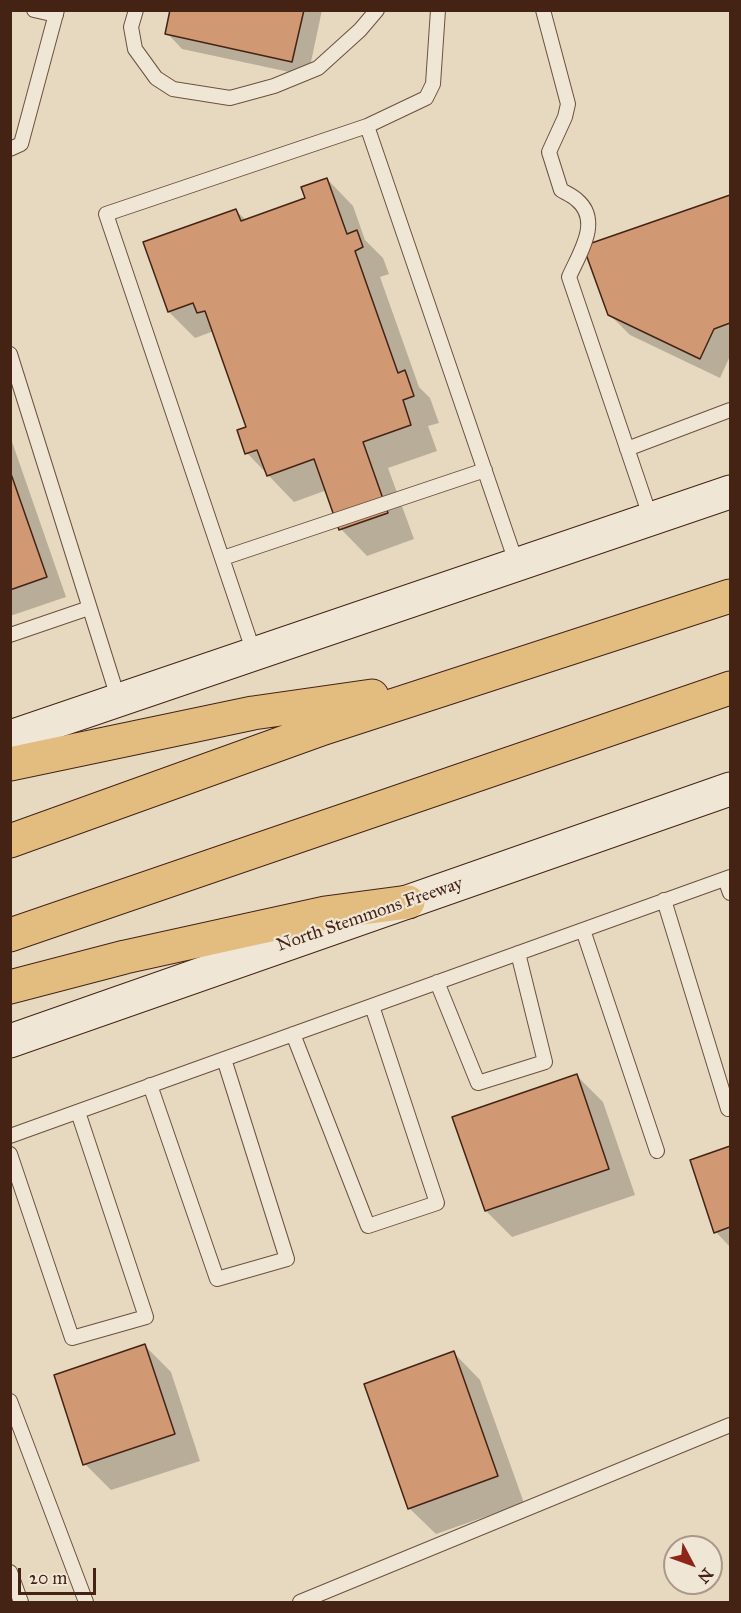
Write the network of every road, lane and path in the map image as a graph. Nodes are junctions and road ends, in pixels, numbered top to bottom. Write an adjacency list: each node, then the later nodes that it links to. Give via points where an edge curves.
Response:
1 (34, 10): 6 (lane)
2 (136, 10): 3 (lane, via 131,27 135,49 156,78 173,89 230,98 318,68)
3 (377, 10)
4 (438, 10): 7 (lane, via 433,84 426,98)
5 (548, 12): 11 (lane, via 568,104 549,152 561,190 578,200 589,220 589,231 569,277)
6 (57, 13): 8 (lane, via 21,144)
7 (367, 126): 12 (lane); 15 (lane, via 106,214)
8 (10, 149)
9 (10, 354): 18 (lane)
10 (730, 410): 11 (lane)
11 (627, 449): 14 (lane)
12 (485, 470): 15 (lane); 16 (lane)
13 (730, 492): 14 (main road)
14 (651, 519): 16 (main road)
15 (223, 558): 20 (lane)
16 (517, 565): 20 (main road)
17 (730, 596): 21 (highway)
18 (90, 608): 19 (lane); 23 (lane)
19 (10, 635)
20 (255, 655): 23 (main road)
21 (466, 682): 25 (highway, via 253,713); 27 (highway, via 324,728)
22 (730, 688): 33 (highway)
23 (119, 701): 24 (main road)
24 (10, 737)
25 (10, 764)
26 (730, 789): 31 (main road, North Stemmons Freeway)
27 (10, 841)
28 (728, 878): 29 (lane); 30 (lane)
29 (730, 893)
30 (664, 900): 32 (lane); 42 (lane)
31 (408, 902): 36 (highway, via 325,913); 39 (main road, North Stemmons Freeway)
32 (583, 930): 34 (lane); 45 (lane)
33 (10, 935)
34 (518, 953): 35 (lane); 35 (lane, via 545,1062 478,1083)
35 (437, 982): 37 (lane)
36 (10, 987)
37 (372, 1006): 38 (lane); 38 (lane, via 437,1203 368,1226)
38 (293, 1034): 40 (lane)
39 (10, 1041)
40 (224, 1059): 41 (lane); 41 (lane, via 287,1259 217,1279)
41 (150, 1085): 43 (lane)
42 (728, 1109)
43 (78, 1112): 44 (lane); 46 (lane, via 146,1317 72,1338)
44 (10, 1136)
45 (657, 1151)
46 (10, 1154)
47 (10, 1401): 51 (lane)
48 (730, 1425): 52 (lane)
49 (10, 1572): 50 (lane)
50 (21, 1602)
51 (86, 1602)
52 (300, 1602)

